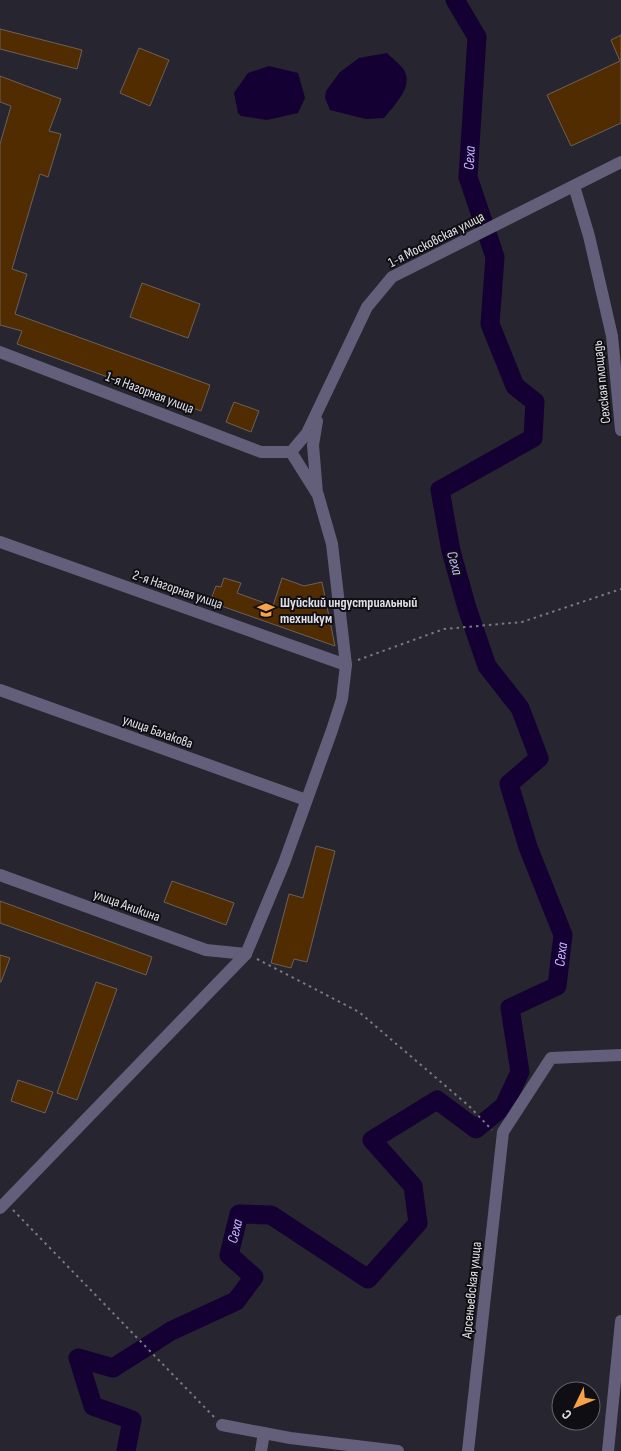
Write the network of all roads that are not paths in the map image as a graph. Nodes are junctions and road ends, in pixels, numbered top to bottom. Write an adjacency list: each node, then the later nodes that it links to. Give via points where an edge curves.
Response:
1 (621, 162): 2 (street, 1-я Московская улица)
2 (574, 186): 4 (street, 1-я Московская улица, via 392,276 367,307); 5 (street, Сехская площадь, via 590,236 612,336)
3 (0, 352): 6 (street, 1-я Нагорная улица, via 261,452)
4 (320, 406): 6 (street, 1-я Московская улица, via 307,433); 7 (street, via 313,446)
5 (621, 430)
6 (291, 452): 7 (street)
7 (318, 495): 9 (street, via 332,544)
8 (0, 542): 9 (street, 2-я Нагорная улица)
9 (346, 664): 11 (street, via 342,699)
10 (0, 690): 11 (street, улица Балакова)
11 (306, 800): 13 (street)
12 (0, 874): 13 (street, улица Аникина, via 206,950)
13 (246, 954): 15 (street)
14 (621, 1056): 21 (street, Арсеньевская улица, via 551,1058 497,1131)
15 (3, 1205)
16 (621, 1321): 22 (street)
17 (222, 1425): 18 (street)
18 (264, 1433): 19 (street); 20 (street)
19 (261, 1451)
20 (398, 1451)
21 (468, 1451)
22 (608, 1451)

